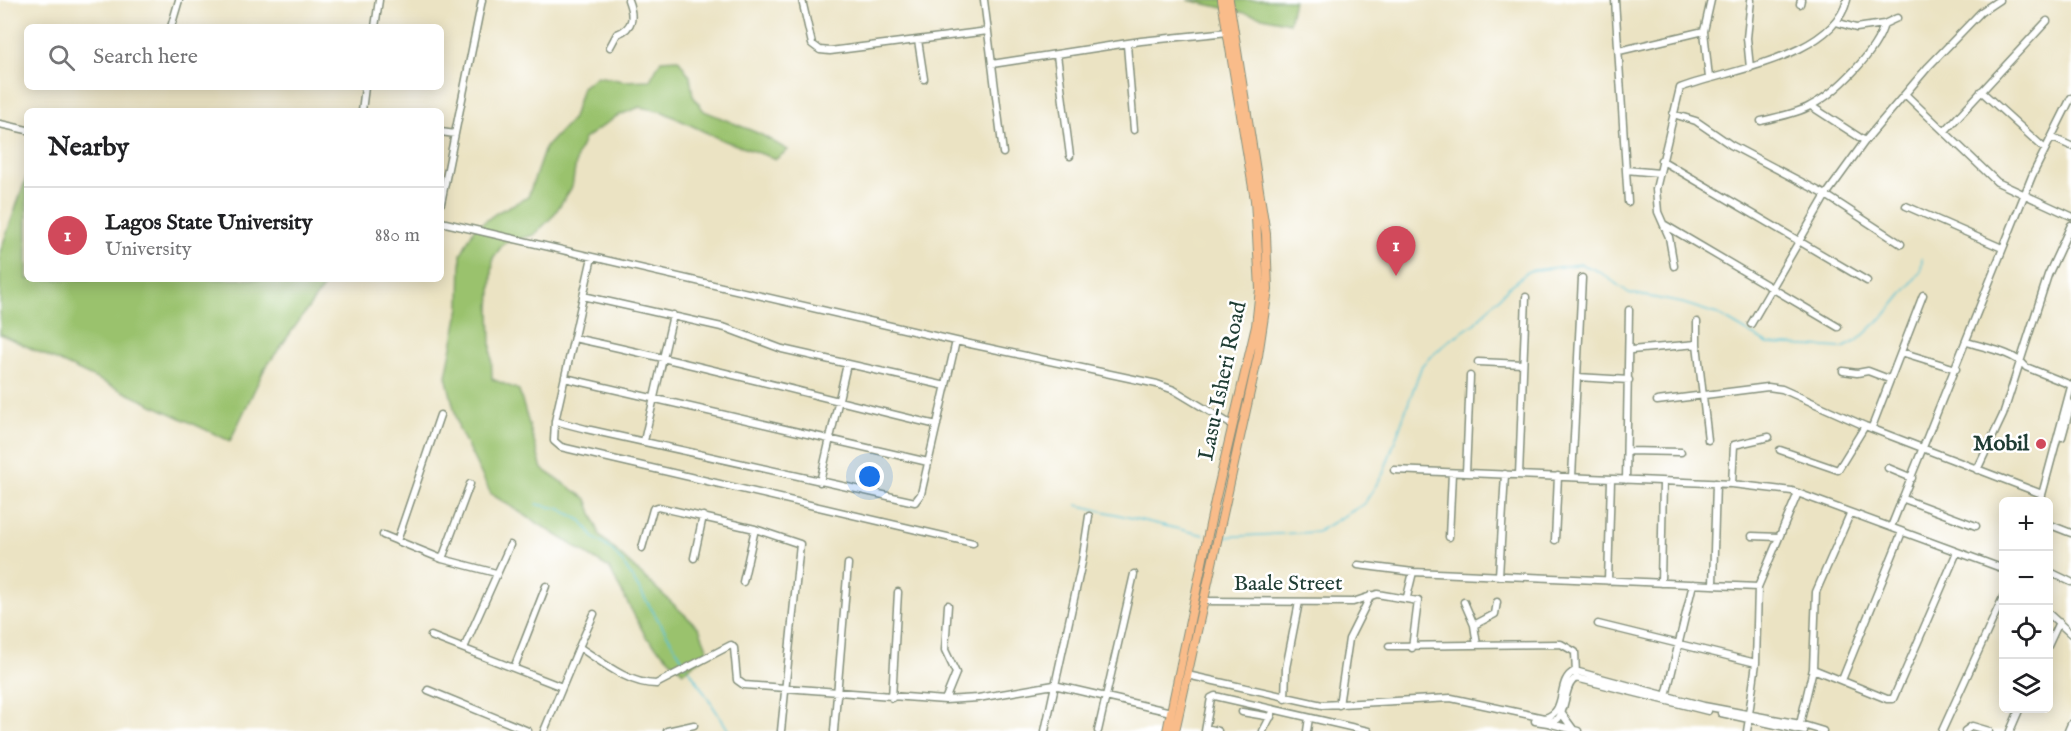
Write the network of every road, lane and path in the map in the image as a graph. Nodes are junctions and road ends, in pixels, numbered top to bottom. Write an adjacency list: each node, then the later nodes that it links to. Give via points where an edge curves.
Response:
1 (179, 0): 17 (street)
2 (379, 0): 18 (street)
3 (482, 0): 45 (street)
4 (628, 0): 25 (street, via 631,24)
5 (802, 0): 23 (street, via 812,44 820,50)
6 (984, 0): 20 (street)
7 (1222, 0): 22 (main road, Lasu-Isheri Road)
8 (1229, 0): 151 (main road, Lasu-Isheri Road, via 1263,210 1268,290 1258,356)
9 (1615, 0): 26 (street)
10 (1711, 0): 21 (street)
11 (1751, 0): 29 (street, via 1747,38)
12 (1847, 0): 16 (street)
13 (1999, 0): 34 (street, via 1981,12)
14 (1897, 18): 19 (street)
15 (2047, 21): 33 (street)
16 (1836, 22): 19 (street, via 1856,28); 29 (street, via 1808,43)
17 (172, 24)
18 (375, 24)
19 (1884, 24): 36 (street, via 1881,36 1866,56)
20 (988, 31): 23 (street); 28 (street)
21 (1704, 31): 26 (street); 30 (street)
22 (1228, 32): 24 (street); 109 (main road, Lasu-Isheri Road, via 1258,225 1260,289 1256,326)
23 (918, 40): 31 (street)
24 (1127, 45): 27 (street); 42 (street)
25 (609, 46)
26 (1619, 51): 53 (street)
27 (1057, 55): 28 (street); 51 (street)
28 (992, 64): 50 (street)
29 (1750, 68): 30 (street)
30 (1709, 78): 38 (street, via 1680,88)
31 (924, 79)
32 (365, 90): 37 (street)
33 (1981, 91): 43 (street); 49 (street)
34 (1906, 95): 43 (street); 47 (street)
35 (2071, 98): 46 (street)
36 (1811, 106): 39 (street); 47 (street)
37 (362, 108)
38 (1673, 114): 52 (street); 56 (street, via 1691,118 1731,145)
39 (1761, 121)
40 (0, 124): 41 (street)
41 (24, 129)
42 (1134, 130)
43 (1945, 131): 57 (street, via 1996,182)
44 (444, 132): 45 (street)
45 (455, 134): 55 (street)
46 (2053, 138): 48 (street); 49 (street)
47 (1865, 141): 56 (street)
48 (2071, 146)
49 (2045, 149): 57 (street)
50 (1003, 153)
51 (1070, 156)
52 (1662, 160): 54 (street); 64 (street)
53 (1626, 170): 54 (street); 58 (street)
54 (1659, 173): 62 (street, via 1656,201)
55 (444, 188)
56 (1826, 195): 64 (street); 65 (street)
57 (2026, 197): 60 (street); 66 (street)
58 (1628, 202)
59 (1906, 206): 66 (street)
60 (2071, 216)
61 (444, 223): 67 (street)
62 (1665, 225): 68 (street); 71 (street)
63 (2071, 225): 87 (street, via 2048,275)
64 (1799, 240): 70 (street); 71 (street)
65 (1901, 244)
66 (2002, 248): 82 (street)
67 (592, 257): 72 (street); 81 (street)
68 (1674, 266)
69 (1582, 278): 94 (street)
70 (1867, 281)
71 (1771, 288): 78 (street); 79 (street)
72 (583, 296): 76 (street); 80 (street)
73 (1923, 296): 85 (street)
74 (1526, 297): 90 (street)
75 (1629, 310): 84 (street)
76 (673, 315): 86 (street); 89 (street, via 738,331 782,350)
77 (1697, 322): 83 (street)
78 (1751, 324)
79 (1838, 327)
80 (574, 338): 86 (street); 95 (street)
81 (956, 341): 98 (street); 109 (street, via 1156,384 1174,390)
82 (1967, 342): 87 (street); 91 (street)
83 (1697, 344): 84 (street); 100 (street)
84 (1631, 350): 97 (street)
85 (1901, 352): 91 (street); 96 (street)
86 (663, 357): 101 (street); 103 (street)
87 (2022, 361): 99 (street); 122 (street, via 2003,415)
88 (1478, 362): 90 (street)
89 (847, 364): 98 (street); 103 (street)
90 (1523, 364): 126 (street)
91 (1956, 369): 115 (street)
92 (1843, 371): 96 (street, via 1868,371)
93 (1470, 376): 124 (street)
94 (1577, 377): 97 (street); 128 (street)
95 (565, 378): 101 (street); 107 (street)
96 (1889, 379): 110 (street)
97 (1629, 380): 117 (street)
98 (946, 386): 108 (street)
99 (2071, 386): 138 (street)
100 (1703, 394): 102 (street); 110 (street, via 1782,389); 113 (street)
101 (654, 399): 112 (street); 114 (street)
102 (1657, 401)
103 (839, 402): 108 (street); 112 (street)
104 (2071, 404): 105 (street)
105 (2070, 412): 139 (street)
106 (440, 416): 156 (street)
107 (555, 421): 114 (street); 157 (street, via 554,441 561,447)
108 (937, 425): 119 (street)
109 (1232, 425): 151 (main road, Lasu-Isheri Road)
110 (1869, 426): 115 (street); 116 (street, via 1838,470)
111 (1769, 436): 136 (street, via 1734,445)
112 (830, 438): 119 (street); 132 (street)
113 (1708, 440)
114 (644, 441): 132 (street)
115 (1924, 447): 122 (street); 129 (street)
116 (1780, 450)
117 (1627, 451): 118 (street); 131 (street)
118 (1682, 452)
119 (928, 462): 132 (street, via 921,494 915,502)
120 (1888, 468): 129 (street)
121 (1394, 470): 123 (street)
122 (1977, 470): 138 (street)
123 (1452, 473): 124 (street); 153 (street)
124 (1466, 473): 125 (street)
125 (1505, 474): 126 (street); 170 (street)
126 (1519, 475): 127 (street)
127 (1558, 476): 128 (street); 155 (street)
128 (1572, 477): 130 (street)
129 (1912, 478): 140 (street)
130 (1611, 480): 131 (street); 171 (street)
131 (1626, 480): 133 (street)
132 (820, 482)
133 (1663, 482): 134 (street); 174 (street)
134 (1716, 483): 136 (street); 176 (street)
135 (470, 484): 162 (street)
136 (1732, 484): 137 (street)
137 (1798, 493): 141 (street); 154 (street)
138 (2042, 494)
139 (2043, 497)
140 (1904, 499): 144 (street); 146 (street)
141 (1850, 514): 146 (street); 205 (street, via 1815,592)
142 (703, 516): 147 (street); 159 (street, via 655,508 648,519); 161 (street)
143 (1089, 516): 209 (street)
144 (1976, 526)
145 (2053, 526): 149 (street)
146 (1891, 527): 148 (street)
147 (755, 529): 172 (street); 211 (street, via 796,541 801,549)
148 (1902, 532): 160 (street); 208 (street)
149 (2071, 533)
150 (383, 535): 156 (street)
151 (1213, 536): 182 (main road, Lasu-Isheri Road); 220 (main road, Lasu-Isheri Road)
152 (1752, 536): 154 (street)
153 (1449, 537)
154 (1779, 537): 178 (street)
155 (1555, 540)
156 (397, 541): 162 (street)
157 (973, 543)
158 (510, 545): 167 (street)
159 (642, 548)
160 (1958, 552): 165 (street); 208 (street, via 1895,697 1887,699)
161 (694, 558)
162 (442, 559): 167 (street)
163 (848, 564): 213 (street)
164 (1358, 565): 166 (street)
165 (1999, 567)
166 (1413, 572): 170 (street); 181 (street)
167 (496, 573): 201 (street)
168 (2053, 573): 173 (street)
169 (1134, 574): 216 (street)
170 (1499, 576): 171 (street)
171 (1608, 581): 174 (street)
172 (743, 582)
173 (2071, 582)
174 (1661, 583): 175 (street)
175 (1693, 584): 176 (street); 197 (street)
176 (1713, 585): 178 (street)
177 (546, 586): 204 (street)
178 (1758, 587): 203 (street)
179 (898, 592): 215 (street)
180 (1371, 595): 181 (street, Baale Street); 183 (street, Baale Street, via 1353,602); 219 (street, via 1348,639)
181 (1407, 597): 202 (street, via 1418,601)
182 (1203, 601): 183 (street, Baale Street); 207 (main road, Lasu-Isheri Road)
183 (1299, 602): 217 (street, via 1286,668)
184 (1464, 602): 193 (street)
185 (1497, 602): 193 (street, via 1495,614)
186 (948, 605): 218 (street, via 945,650 956,673)
187 (2000, 605): 250 (street)
188 (594, 614): 200 (street)
189 (1999, 616): 250 (street)
190 (2053, 617): 191 (street)
191 (2059, 622): 194 (street); 196 (street)
192 (1598, 624): 197 (street)
193 (1474, 625): 198 (street)
194 (2071, 633)
195 (430, 636): 201 (street)
196 (2053, 636)
197 (1680, 644): 203 (street); 214 (street)
198 (1476, 645): 202 (street); 206 (street, via 1561,644 1575,652)
199 (1389, 646): 202 (street)
200 (579, 647): 210 (street); 211 (street, via 622,675 656,684 731,645 735,648 740,684)
201 (464, 648): 204 (street)
202 (1412, 648)
203 (1756, 663): 225 (street)
204 (513, 668): 210 (street)
205 (1813, 669): 208 (street); 229 (street)
206 (1576, 675): 214 (street); 219 (street, via 1571,673 1565,682 1557,710 1544,718 1451,698); 224 (street, via 1569,685); 225 (street, via 1665,702)
207 (1187, 677): 217 (street); 228 (street, via 1321,707 1450,702); 241 (main road, Lasu-Isheri Road)
208 (1842, 680)
209 (1053, 685): 216 (street); 218 (street); 238 (street)
210 (562, 687): 234 (street)
211 (785, 689): 213 (street); 236 (street)
212 (428, 690): 233 (street)
213 (837, 693): 215 (street); 237 (street)
214 (1666, 696): 225 (street)
215 (892, 698): 218 (street)
216 (1104, 698): 220 (street); 239 (street)
217 (1285, 699): 219 (street)
218 (945, 700)
219 (1339, 705)
220 (1171, 711): 240 (main road, Lasu-Isheri Road)
221 (1242, 712): 223 (street)
222 (2018, 713): 253 (street)
223 (1272, 714): 226 (street); 231 (street, via 1213,696); 243 (street)
224 (1562, 714): 228 (street); 232 (street)
225 (1749, 717): 229 (street); 247 (street); 248 (street)
226 (1310, 718): 227 (street); 244 (street)
227 (1334, 723): 245 (street); 246 (street)
228 (1548, 723): 232 (street)
229 (1800, 724): 249 (street)
230 (694, 725): 235 (street)
231 (1206, 729): 242 (street)
232 (1576, 730)
233 (528, 731)
234 (544, 731)
235 (667, 731)
236 (781, 731)
237 (834, 731)
238 (1045, 731)
239 (1098, 731)
240 (1167, 731)
241 (1175, 731)
242 (1218, 731)
243 (1263, 731)
244 (1307, 731)
245 (1332, 731)
246 (1368, 731)
247 (1747, 731)
248 (1804, 731)
249 (1823, 731)
250 (1944, 731)
251 (1965, 731): 252 (street, via 1972,726)
252 (1989, 731)
253 (2010, 731)

